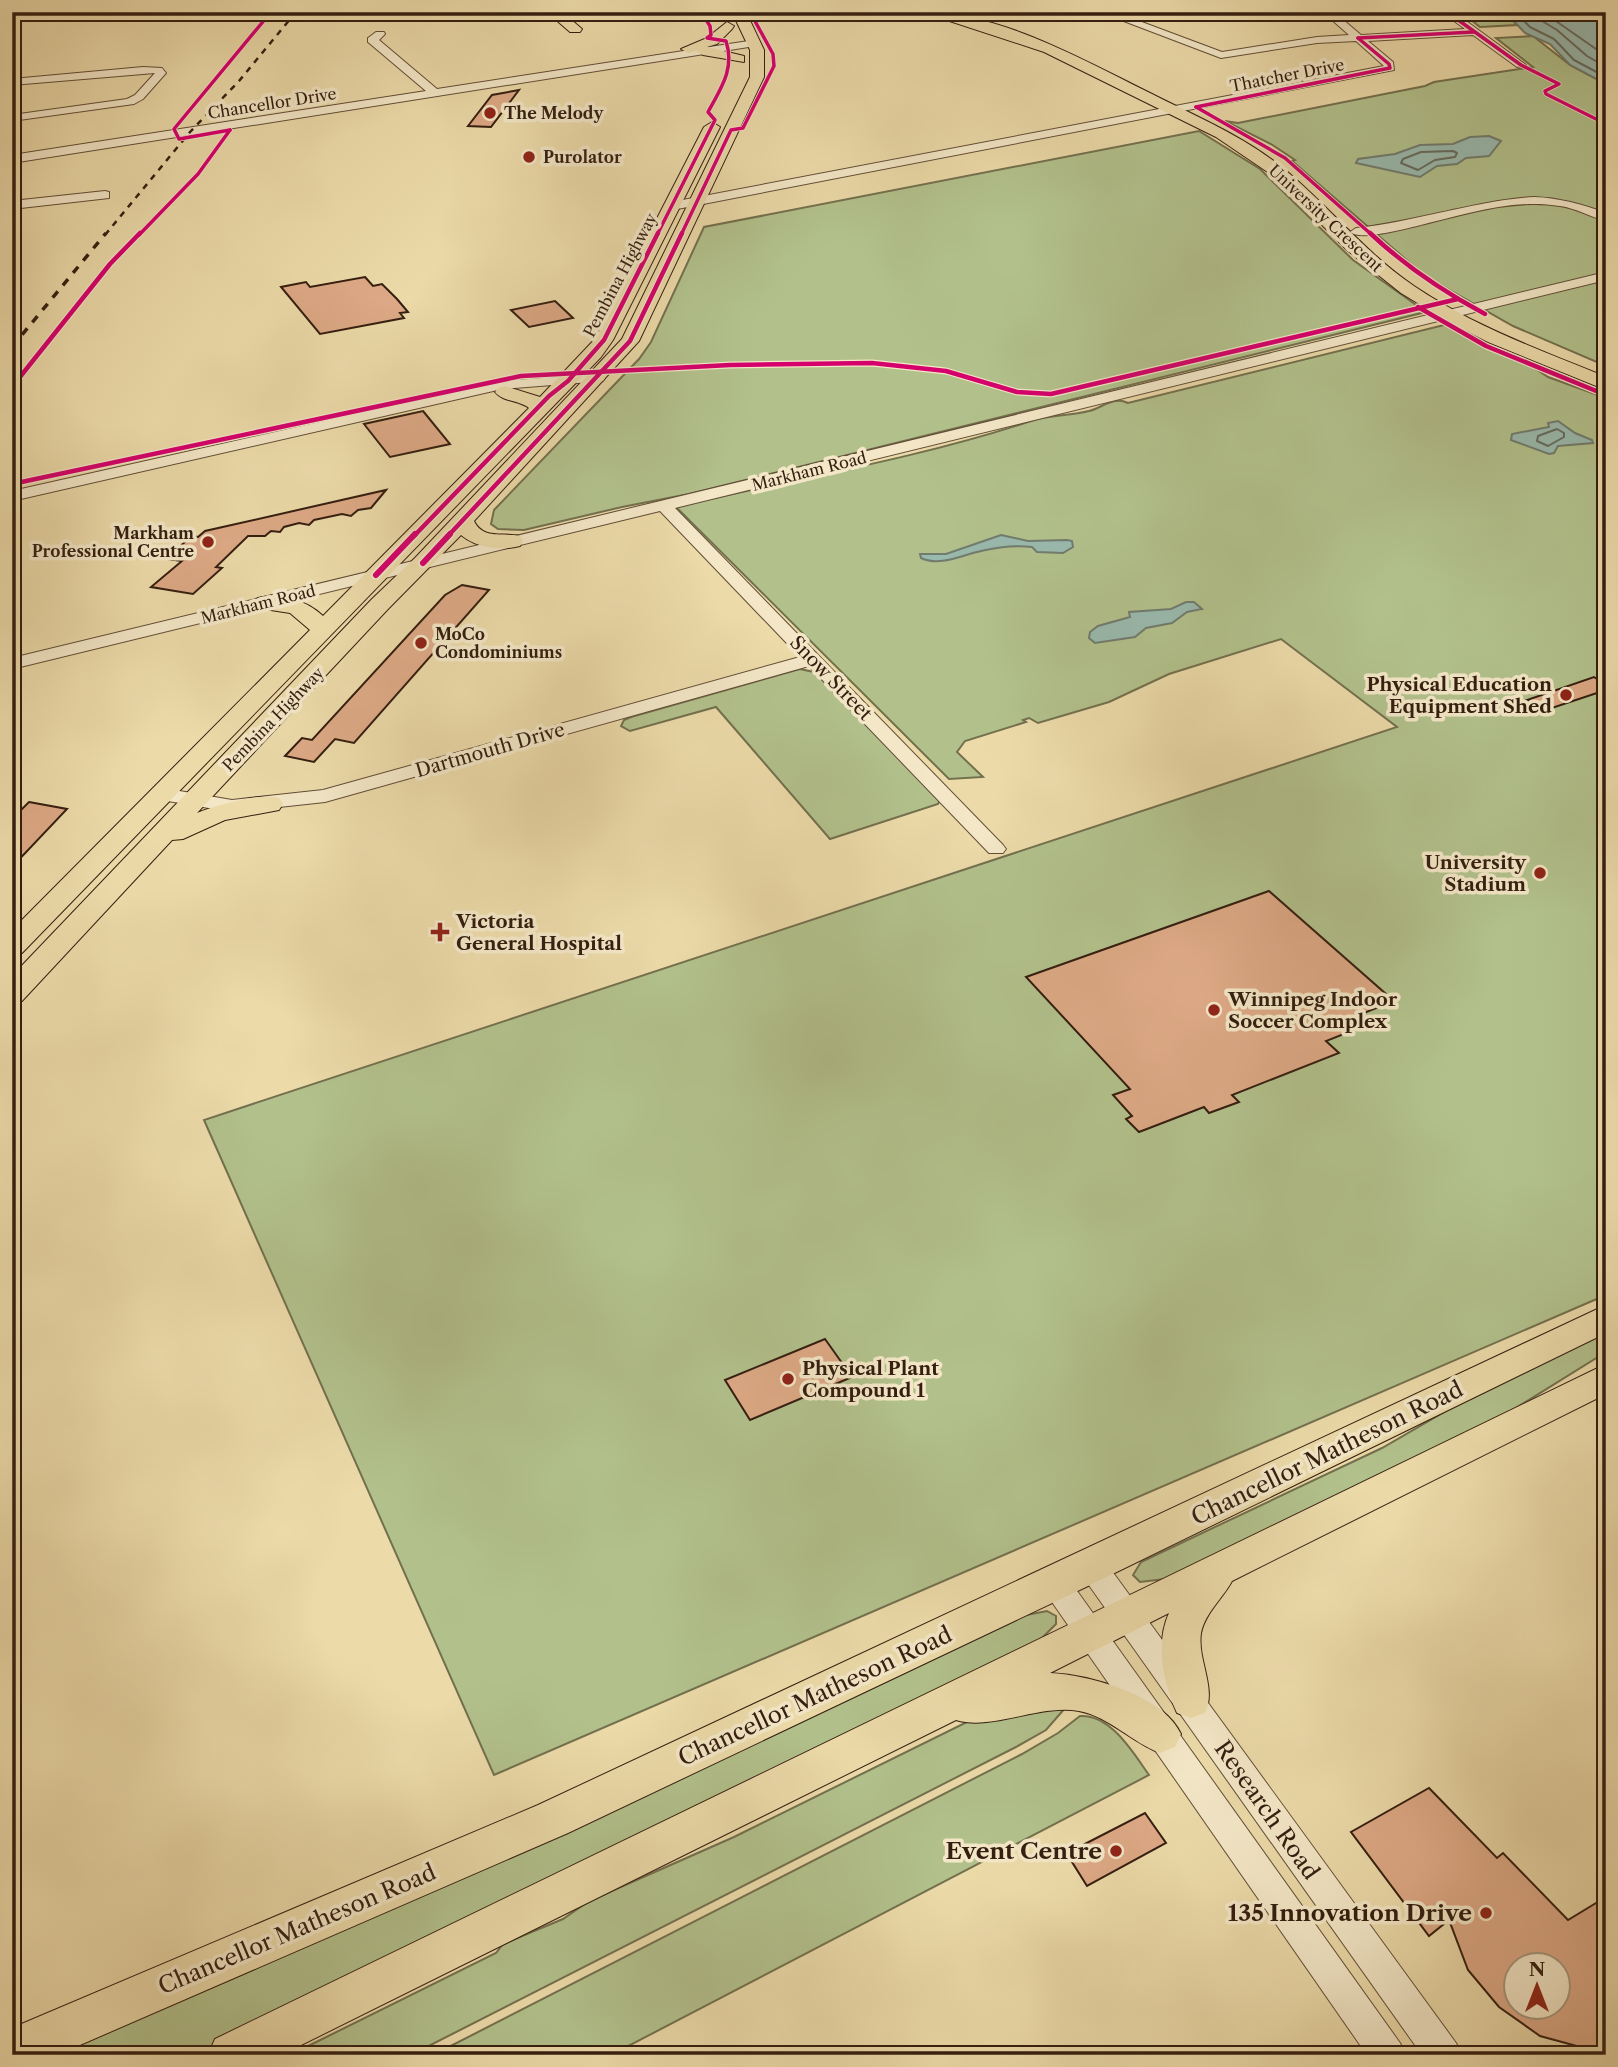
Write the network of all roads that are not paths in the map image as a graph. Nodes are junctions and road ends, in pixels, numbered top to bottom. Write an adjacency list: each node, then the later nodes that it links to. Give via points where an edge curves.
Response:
1 (553, 12): 10 (main road)
2 (717, 12): 9 (main road)
3 (739, 12): 14 (main road, Pembina Highway)
4 (928, 12): 8 (main road, University Crescent)
5 (1105, 12): 13 (street, via 1221,55)
6 (1328, 12): 13 (street, Thatcher Drive)
7 (1447, 12): 11 (street)
8 (961, 15): 20 (main road, University Crescent)
9 (727, 26): 15 (main road); 16 (main road)
10 (576, 29)
11 (1474, 32): 13 (street); 17 (street)
12 (380, 34): 19 (street, via 372,40)
13 (1358, 38): 20 (street, Thatcher Drive, via 1390,68)
14 (755, 42): 15 (street); 24 (main road, Pembina Highway, via 759,61 754,86)
15 (737, 49): 16 (main road); 26 (main road, Pembina Highway, via 736,78)
16 (696, 50): 19 (street, Chancellor Drive)
17 (1521, 65)
18 (12, 82): 21 (street, via 143,70 161,73 130,102)
19 (435, 93): 22 (street, Chancellor Drive)
20 (1181, 109): 24 (street, Thatcher Drive); 28 (main road, University Crescent, via 1245,138 1281,162); 30 (main road, University Crescent, via 1268,163 1374,264)
21 (12, 118)
22 (12, 159)
23 (105, 195): 25 (street)
24 (698, 199): 26 (street, Thatcher Drive); 32 (main road, Pembina Highway, via 630,341)
25 (12, 205)
26 (672, 206): 34 (main road, Pembina Highway, via 604,340)
27 (1606, 217): 28 (street, via 1566,204 1515,202 1407,226)
28 (1356, 232): 30 (main road, University Crescent)
29 (1606, 276): 30 (street, Markham Road)
30 (1456, 313): 31 (main road, University Crescent); 33 (main road, University Crescent, via 1521,351); 39 (street, Markham Road)
31 (1606, 375)
32 (593, 384): 34 (street); 40 (main road, Pembina Highway)
33 (1606, 384)
34 (563, 386): 35 (street); 36 (street, via 502,385); 37 (main road, Pembina Highway)
35 (505, 392): 36 (street); 37 (main road, via 530,399)
36 (475, 393): 38 (street)
37 (541, 408): 43 (main road, Pembina Highway)
38 (12, 494)
39 (665, 507): 41 (street, Markham Road); 46 (street, Snow Street)
40 (463, 520): 41 (main road, via 464,528 478,538); 42 (main road, Pembina Highway)
41 (512, 541): 42 (street, Markham Road)
42 (423, 563): 43 (street, Markham Road); 48 (main road, Pembina Highway)
43 (376, 575): 44 (street, Markham Road); 45 (main road, Pembina Highway)
44 (266, 603): 45 (main road, via 306,610); 47 (street, Markham Road)
45 (322, 629): 49 (main road, Pembina Highway)
46 (813, 659): 51 (street, Dartmouth Drive, via 325,796); 53 (street, Snow Street)
47 (12, 664)
48 (234, 760): 50 (main road, Pembina Highway); 51 (main road, via 239,790 254,801)
49 (162, 794): 50 (street, Dartmouth Drive); 54 (main road, Pembina Highway)
50 (196, 800): 51 (street, Dartmouth Drive, via 232,806); 52 (main road, Pembina Highway)
51 (270, 804): 52 (main road, via 204,818)
52 (155, 843): 55 (main road, Pembina Highway)
53 (996, 849)
54 (12, 947)
55 (22, 969): 56 (main road, Pembina Highway)
56 (12, 994)
57 (1606, 1318): 60 (main road, Chancellor Matheson Road)
58 (1606, 1378): 59 (main road)
59 (1223, 1566): 61 (main road); 63 (main road, via 1188,1610 1180,1634 1180,1656)
60 (1073, 1574): 61 (street, Research Road); 62 (street, Research Road); 66 (main road, Chancellor Matheson Road, via 553,1819)
61 (1127, 1614): 62 (main road); 63 (street, Research Road)
62 (1090, 1633): 64 (main road); 65 (street, Research Road)
63 (1191, 1700): 69 (street, Research Road, via 1346,1925)
64 (949, 1703): 65 (main road, via 1080,1693 1123,1709); 67 (main road)
65 (1160, 1734): 68 (street, Research Road)
66 (12, 2051)
67 (231, 2055)
68 (1388, 2055)
69 (1444, 2055)

